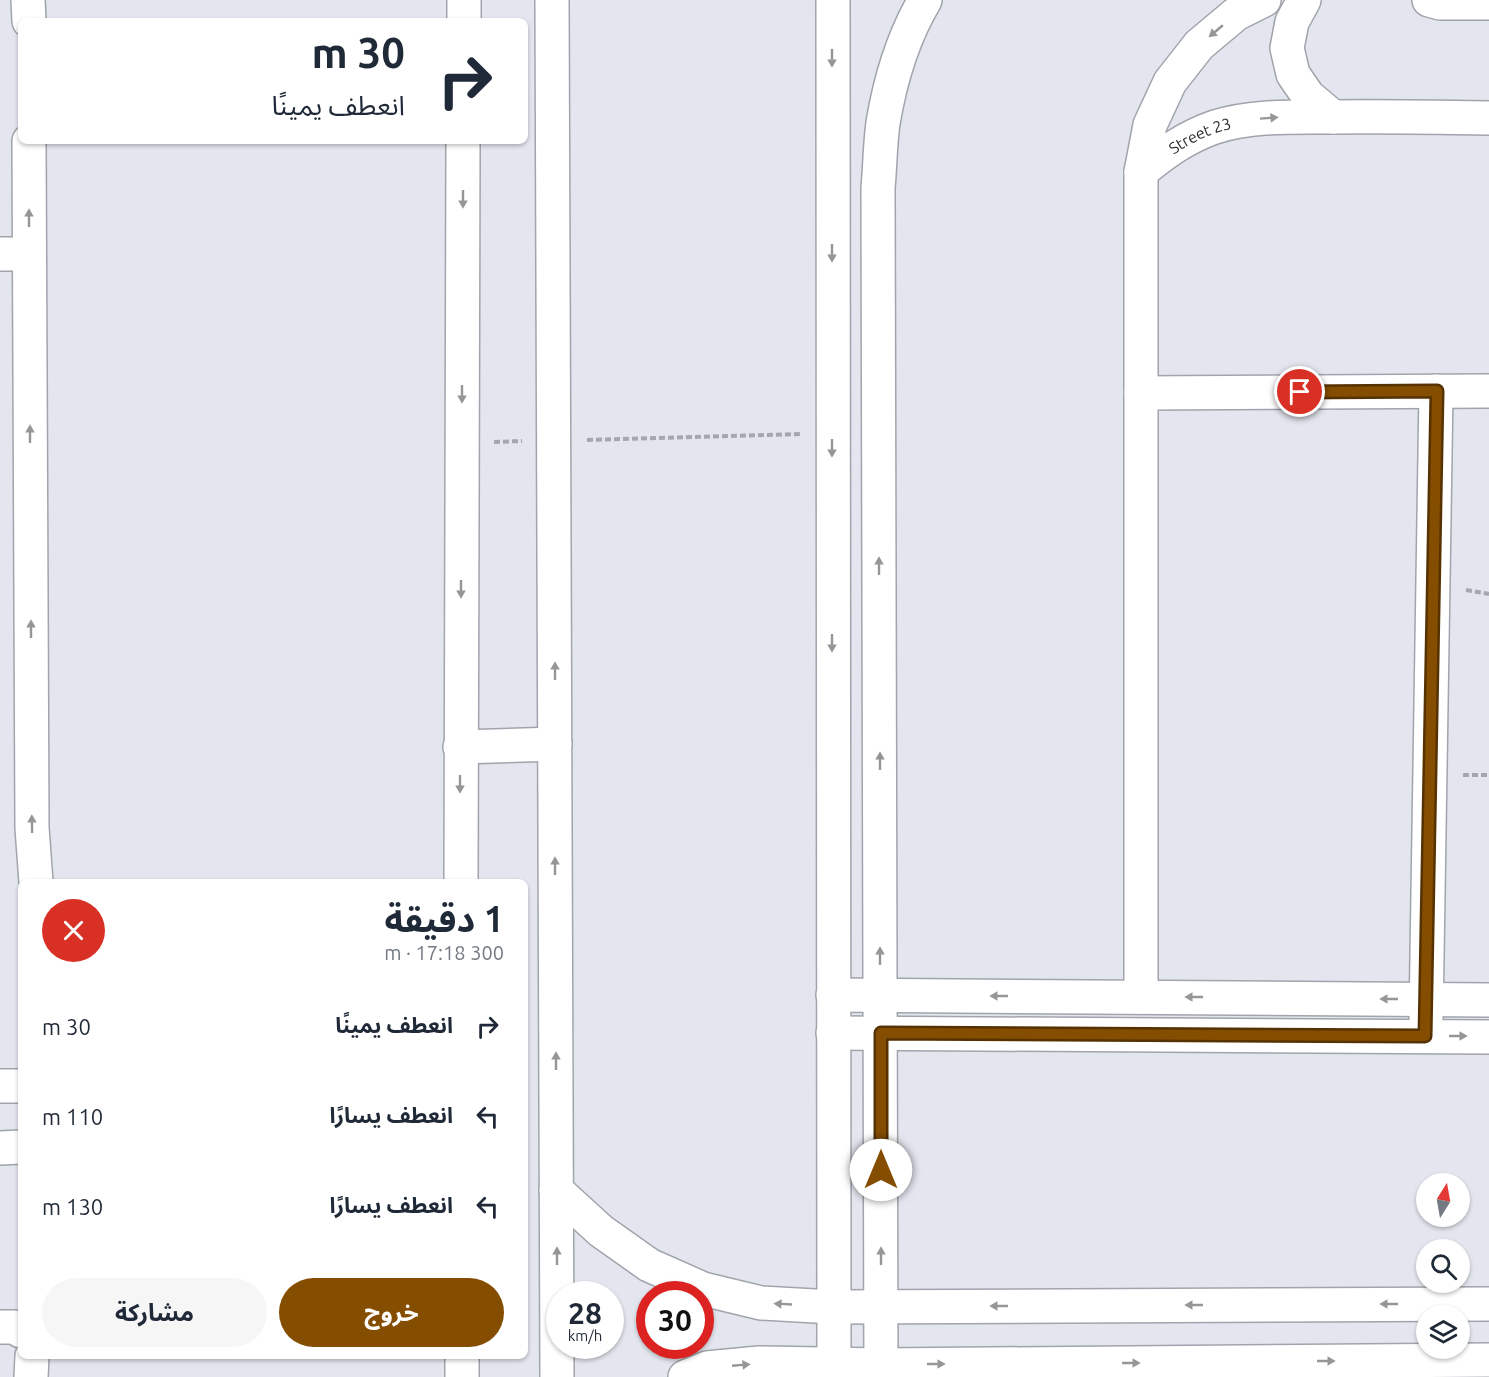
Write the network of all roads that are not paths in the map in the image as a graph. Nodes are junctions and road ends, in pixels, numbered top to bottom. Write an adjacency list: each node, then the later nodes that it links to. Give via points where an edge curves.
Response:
1 (28, 0): 10 (street)
2 (464, 0): 11 (street)
3 (552, 0): 23 (street, one-way to 3)
4 (833, 0): 27 (street, one-way to 27)
5 (925, 0): 28 (street, one-way to 5, via 878,188 883,124 895,71)
6 (1264, 0): 18 (street, Street 23, one-way to 18, via 1236,14 1199,45 1170,82 1150,125)
7 (1304, 0): 13 (street, via 1292,22 1287,48 1293,74 1308,96)
8 (1430, 0): 9 (street)
9 (1489, 3)
10 (28, 18)
11 (464, 18)
12 (1489, 98): 14 (street, via 1432,99)
13 (1333, 117): 14 (street, Street 23); 18 (street, Street 23, one-way to 13, via 1163,153 1216,127 1245,120)
14 (1422, 117): 15 (street, Street 23)
15 (1489, 118)
16 (29, 144): 19 (street, one-way to 16)
17 (463, 144): 24 (street, one-way to 24)
18 (1141, 172): 22 (street)
19 (15, 254): 25 (street, one-way to 19)
20 (1437, 391): 21 (street); 22 (street); 30 (street)
21 (1489, 391)
22 (1141, 393): 29 (street)
23 (555, 744): 24 (street); 40 (street, one-way to 23)
24 (460, 747): 26 (street, one-way to 26)
25 (36, 879)
26 (461, 879)
27 (833, 994): 28 (street); 32 (street)
28 (880, 995): 29 (street, one-way to 28); 33 (street)
29 (1141, 997): 30 (street, one-way to 29)
30 (1426, 999): 31 (street); 34 (street)
31 (1489, 1000)
32 (832, 1033): 33 (street); 42 (street)
33 (881, 1033): 34 (street); 43 (street, one-way to 33)
34 (1425, 1036): 35 (street, one-way to 35)
35 (1489, 1036)
36 (0, 1086): 37 (street)
37 (18, 1086)
38 (0, 1148): 39 (street)
39 (18, 1148)
40 (556, 1190): 42 (street, one-way to 40, via 761,1303 703,1289 649,1265); 53 (street, one-way to 40)
41 (1489, 1304): 43 (street, one-way to 43)
42 (833, 1307): 43 (street); 49 (street)
43 (881, 1307): 50 (street)
44 (0, 1327): 45 (street)
45 (18, 1330)
46 (32, 1359): 51 (street)
47 (462, 1359): 52 (street)
48 (1489, 1360): 50 (street, one-way to 48)
49 (834, 1371): 50 (street); 54 (street, one-way to 49, via 707,1368 759,1363)
50 (881, 1371)
51 (32, 1377)
52 (462, 1377)
53 (557, 1377)
54 (685, 1377)

